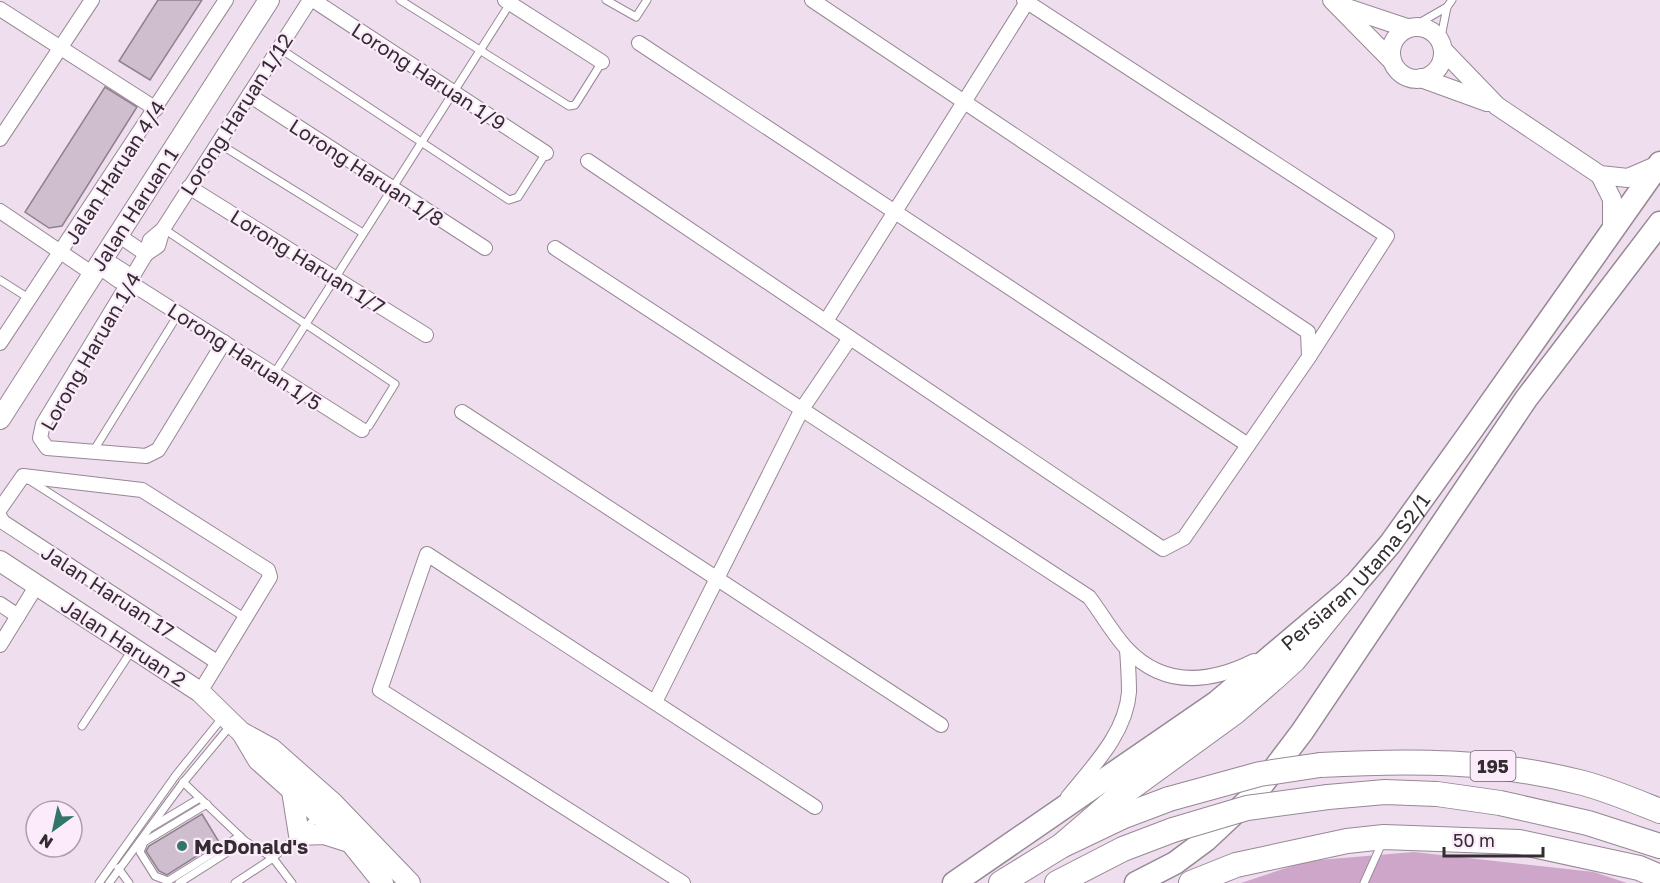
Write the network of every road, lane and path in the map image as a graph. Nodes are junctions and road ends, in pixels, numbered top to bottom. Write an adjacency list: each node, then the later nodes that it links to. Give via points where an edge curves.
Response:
1 (92, 0): 18 (street)
2 (226, 0): 28 (street, Jalan Haruan 4/4)
3 (269, 0): 44 (main road, Jalan Haruan 1)
4 (311, 0): 19 (street, Lorong Haruan 1/12); 24 (street, Lorong Haruan 1/9)
5 (400, 0): 20 (lane)
6 (606, 0): 7 (lane, via 636,17)
7 (647, 0)
8 (812, 0): 26 (street)
9 (1452, 0): 13 (lane)
10 (509, 1): 20 (lane); 22 (street)
11 (1026, 1): 26 (street); 61 (street, via 1387,236)
12 (1335, 3): 15 (street); 21 (street)
13 (1447, 7): 15 (lane); 17 (lane)
14 (0, 9): 18 (street)
15 (1411, 27): 17 (street, via 1430,30); 21 (street, via 1400,32 1391,45)
16 (639, 43): 39 (street)
17 (1442, 46): 23 (street, via 1440,65); 27 (street)
18 (62, 47): 28 (street); 29 (street)
19 (279, 48): 25 (street, Lorong Haruan 1/12); 30 (lane)
20 (479, 50): 22 (lane, via 569,106 575,105); 24 (lane)
21 (1391, 60): 23 (street, via 1406,77)
22 (602, 62)
23 (1421, 78): 27 (street)
24 (452, 91): 30 (lane); 32 (street, Lorong Haruan 1/9)
25 (249, 95): 31 (street, Lorong Haruan 1/12); 37 (street, Lorong Haruan 1/8)
26 (964, 102): 39 (street); 61 (street, via 1308,332)
27 (1497, 106): 35 (street)
28 (156, 109): 47 (street, Jalan Haruan 4/4)
29 (0, 139)
30 (420, 141): 32 (lane, via 509,200 518,197); 37 (lane)
31 (218, 143): 36 (street, Lorong Haruan 1/12); 42 (lane)
32 (546, 153)
33 (588, 160): 55 (street)
34 (1659, 164): 35 (street, via 1628,178); 43 (main road, Persiaran Utama S2/1)
35 (1600, 175): 43 (street, via 1612,199)
36 (189, 187): 41 (street, Lorong Haruan 1/12); 50 (street, Lorong Haruan 1/7)
37 (391, 187): 42 (lane); 45 (street, Lorong Haruan 1/8)
38 (0, 211): 47 (street, Lorong Haruan 1/5)
39 (895, 212): 55 (street); 67 (street)
40 (1660, 223): 119 (main road, Persiaran Utama S2/1, via 1526,399 1302,732 1255,794 1206,840 1175,863)
41 (163, 229): 48 (street, Lorong Haruan 1/12, via 150,240); 56 (lane)
42 (363, 233): 50 (lane)
43 (1612, 233): 75 (main road, Persiaran Utama S2/1, via 1390,544)
44 (118, 235): 48 (street); 49 (main road, Jalan Haruan 1)
45 (485, 248)
46 (555, 248): 63 (street)
47 (62, 252): 49 (street, Lorong Haruan 1/5); 53 (street, Jalan Haruan 4/4)
48 (146, 254): 52 (street, Lorong Haruan 1/4)
49 (98, 266): 52 (street, Lorong Haruan 1/5, via 124,272); 65 (main road, Jalan Haruan 1)
50 (334, 278): 56 (lane); 57 (street, Lorong Haruan 1/7)
51 (0, 280): 53 (lane)
52 (129, 282): 54 (street, Lorong Haruan 1/5); 68 (street, Lorong Haruan 1/4, via 43,424 40,438 47,448)
53 (30, 300): 60 (street, Jalan Haruan 4/4)
54 (179, 313): 59 (street, Lorong Haruan 1/5); 68 (lane)
55 (826, 321): 58 (street)
56 (305, 325): 62 (lane); 66 (lane, via 395,384 369,426)
57 (426, 335)
58 (850, 338): 63 (street); 67 (street, via 1163,549 1184,538)
59 (224, 342): 62 (street, Lorong Haruan 1/5); 68 (street, via 158,450 146,456)
60 (0, 343)
61 (1309, 357): 67 (street)
62 (274, 374): 66 (street, Lorong Haruan 1/5)
63 (802, 409): 73 (street); 82 (street, via 1089,597)
64 (462, 412): 73 (street)
65 (0, 418)
66 (362, 430)
67 (1248, 445)
68 (94, 450)
69 (23, 476): 70 (street); 77 (lane); 77 (street, via 142,490 268,570 270,577)
70 (0, 509)
71 (0, 517): 83 (street, Jalan Haruan 17)
72 (0, 561): 74 (main road, Jalan Haruan 2)
73 (717, 579): 85 (street); 87 (street)
74 (37, 585): 78 (street); 80 (main road, Jalan Haruan 2)
75 (1353, 587): 81 (main road, Persiaran Utama S2/1); 102 (highway, via 1294,660 1272,680 1235,712 1118,797)
76 (0, 604): 78 (street)
77 (244, 617): 83 (street)
78 (16, 619): 79 (street)
79 (0, 645)
80 (134, 647): 84 (main road, Jalan Haruan 2); 88 (lane)
81 (1282, 647): 82 (street, via 1229,674 1202,678 1178,677 1154,669); 96 (main road, Persiaran Utama S2/1, via 1217,702)
82 (1128, 649): 96 (street, via 1129,693 1124,716 1107,750)
83 (217, 662): 84 (street)
84 (200, 692): 86 (main road, Jalan Haruan 2)
85 (655, 702): 93 (street); 115 (street, via 427,554 380,690)
86 (233, 723): 89 (lane); 90 (main road, Jalan Haruan 2, via 258,760); 94 (main road, Jalan Haruan 2, via 272,749); 107 (lane, via 176,775)
87 (941, 725)
88 (82, 726)
89 (183, 782): 91 (lane); 97 (lane)
90 (292, 791): 94 (main road, Jalan Haruan 2); 98 (main road)
91 (200, 798): 92 (lane); 97 (lane)
92 (207, 804): 100 (lane); 100 (lane, via 144,842 140,852 155,876 168,881)
93 (815, 807)
94 (325, 808): 98 (lane); 101 (main road, Jalan Haruan 2); 114 (main road, Jalan Haruan 2)
95 (1660, 811): 102 (highway, 195, bridge, via 1584,783 1507,767 1400,760 1260,774 1169,799)
96 (1055, 812): 116 (main road, Persiaran Utama S2/1)
97 (145, 831): 105 (lane)
98 (299, 835): 101 (main road, via 324,834); 104 (lane)
99 (1384, 837): 106 (highway, via 1519,842 1639,868); 120 (highway, via 1236,865); 121 (lane)
100 (242, 838): 104 (lane); 110 (lane)
101 (350, 842): 113 (main road, Jalan Haruan 2)
102 (1061, 846): 117 (highway, 195)
103 (1660, 846): 118 (highway, 195, bridge, via 1588,823 1500,803 1385,792 1247,808 1123,849)
104 (273, 858): 111 (lane); 112 (lane)
105 (118, 868): 108 (lane); 109 (lane)
106 (1660, 877)
107 (99, 883)
108 (109, 883)
109 (129, 883)
110 (179, 883)
111 (235, 883)
112 (292, 883)
113 (383, 883)
114 (410, 883)
115 (682, 883)
116 (954, 883)
117 (1001, 883)
118 (1057, 883)
119 (1136, 883)
120 (1191, 883)
121 (1364, 883)

